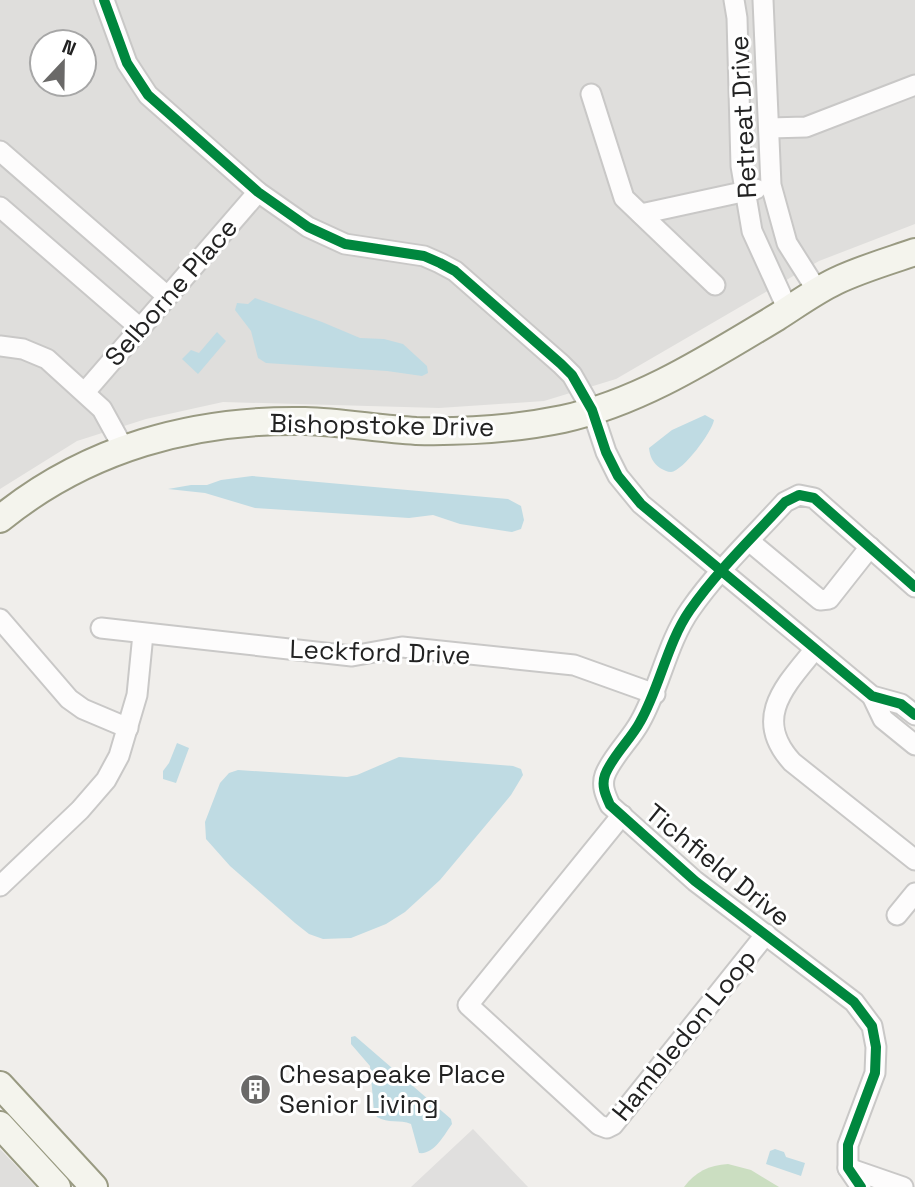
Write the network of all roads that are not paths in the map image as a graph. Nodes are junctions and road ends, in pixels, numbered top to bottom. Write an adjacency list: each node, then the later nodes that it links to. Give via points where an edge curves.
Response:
1 (104, 0): 10 (street, via 127,63 148,95)
2 (734, 0): 9 (street, Retreat Drive)
3 (763, 0): 6 (street, Retreat Drive)
4 (915, 85): 6 (street, via 806,127)
5 (590, 93): 12 (street, via 624,198)
6 (769, 128): 8 (street, Retreat Drive)
7 (0, 151): 16 (street)
8 (771, 186): 9 (street); 15 (street, Retreat Drive, via 787,243)
9 (745, 191): 12 (street); 17 (street, Retreat Drive, via 752,231)
10 (258, 192): 16 (street, Selborne Place); 21 (street, via 326,237 424,256 455,271 561,363)
11 (0, 206): 18 (street)
12 (641, 214): 14 (street)
13 (915, 252): 15 (street, Bishopstoke Drive)
14 (715, 285)
15 (818, 292): 17 (street, Bishopstoke Drive)
16 (167, 296): 18 (street, Selborne Place)
17 (788, 310): 21 (street, Bishopstoke Drive, via 636,395)
18 (140, 328): 20 (street, Selborne Place)
19 (0, 346): 20 (street, via 36,353)
20 (85, 392): 22 (street, via 102,409)
21 (592, 410): 22 (street, Bishopstoke Drive, via 564,419 482,431 414,431 307,421 232,423); 26 (street, via 618,476 641,504)
22 (124, 449): 23 (street, Bishopstoke Drive, via 97,458 32,494)
23 (0, 519)
24 (749, 541): 25 (street, Tichfield Drive, via 785,502 799,495 814,498); 25 (street, via 824,601); 26 (street, Tichfield Drive)
25 (870, 547): 27 (street)
26 (723, 569): 31 (street); 32 (street, Tichfield Drive, via 678,630)
27 (915, 587)
28 (1, 613): 35 (street, via 69,699)
29 (101, 628): 30 (street, Leckford Drive)
30 (143, 634): 32 (street, Leckford Drive, via 352,656 402,647 574,665); 35 (street, via 137,695)
31 (815, 649): 33 (street); 38 (street, via 782,694 775,711 774,736 792,762)
32 (655, 694): 37 (street, Tichfield Drive, via 605,775 603,789 610,806)
33 (872, 696): 34 (street, via 901,704); 36 (street, via 883,719)
34 (915, 715)
35 (128, 727): 39 (street, via 106,780)
36 (915, 744)
37 (621, 815): 42 (street, Tichfield Drive, via 695,881); 42 (street, Hambledon Loop, via 468,1005 599,1125 613,1125)
38 (915, 860)
39 (0, 886)
40 (915, 893): 41 (street)
41 (897, 915)
42 (766, 934): 45 (street, Tichfield Drive, via 854,1002 872,1026 877,1047 875,1073 848,1145)
43 (0, 1085): 47 (street)
44 (0, 1125): 46 (street)
45 (848, 1168): 48 (street); 49 (street)
46 (57, 1187)
47 (94, 1187)
48 (861, 1187)
49 (903, 1187)

